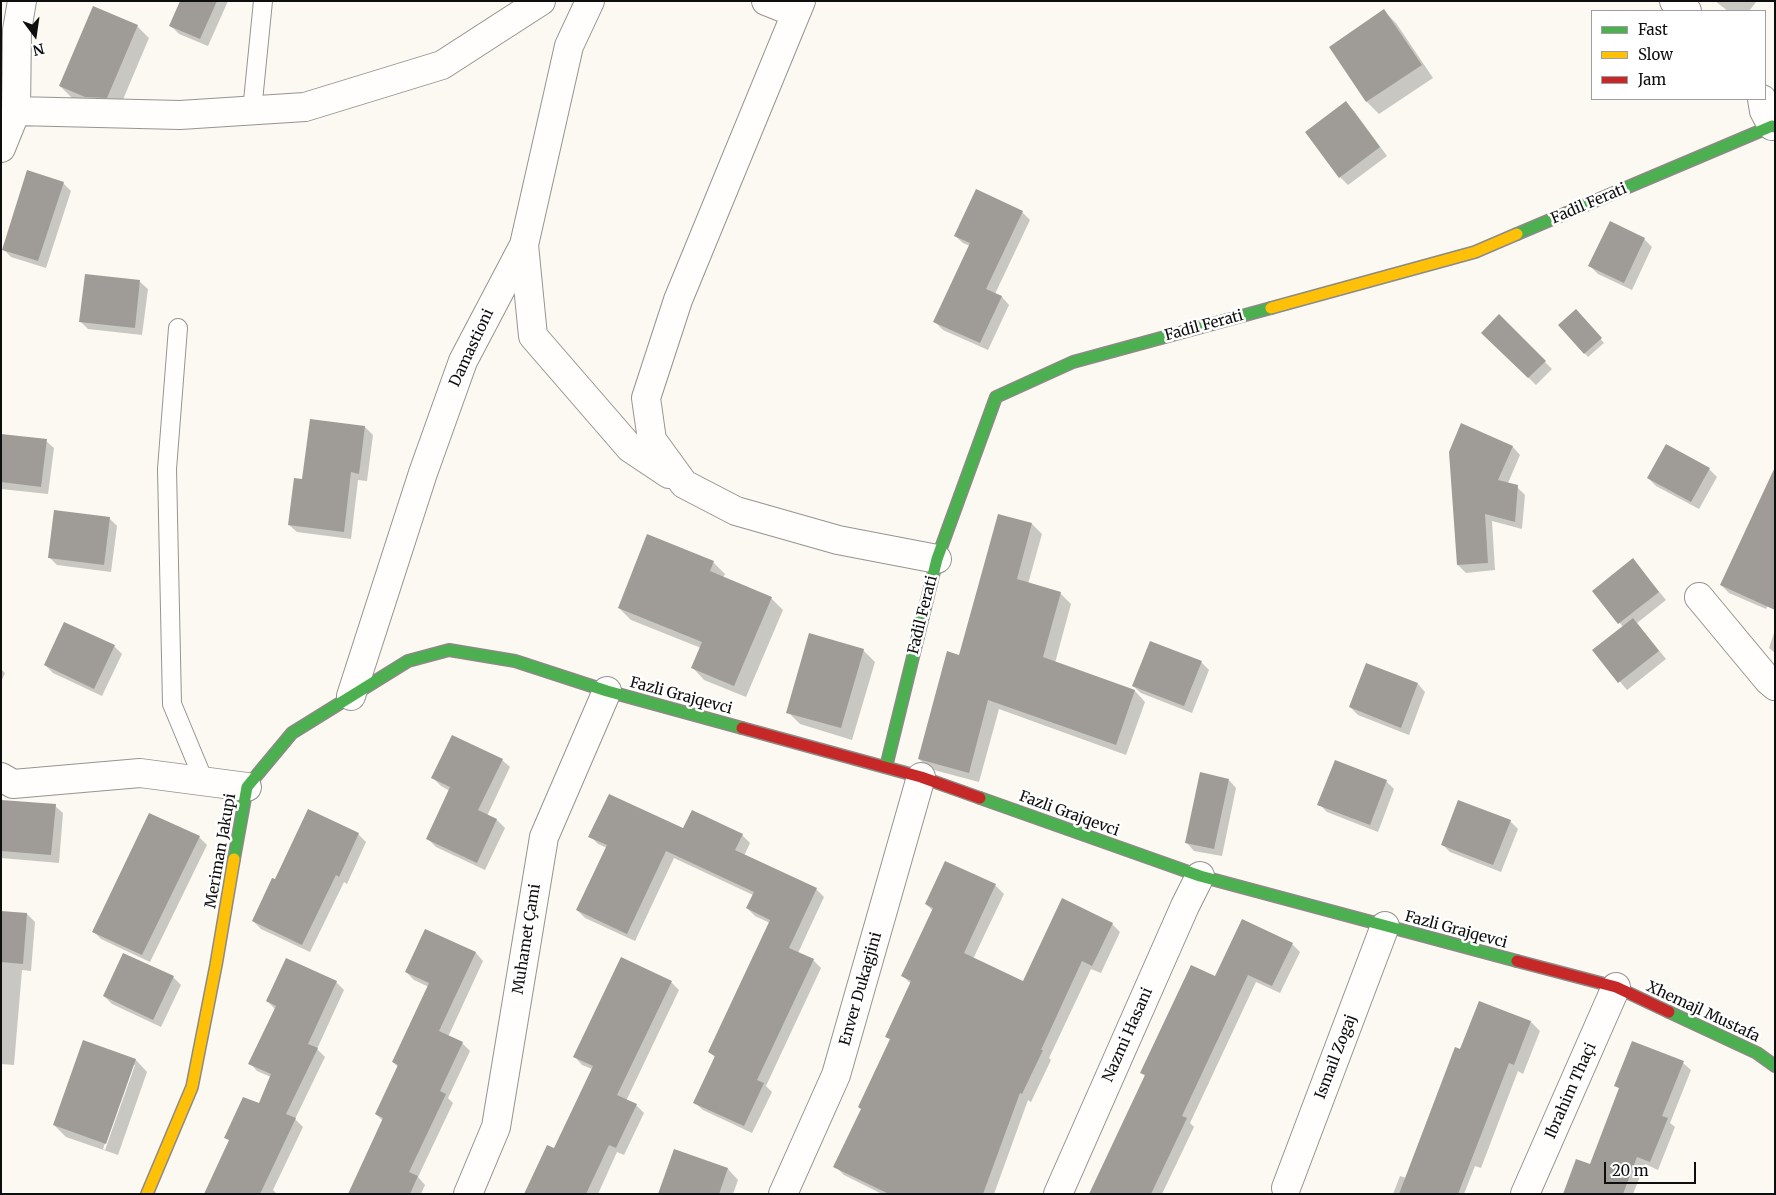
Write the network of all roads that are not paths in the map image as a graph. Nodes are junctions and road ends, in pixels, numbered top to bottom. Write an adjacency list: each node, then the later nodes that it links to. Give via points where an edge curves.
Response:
1 (22, 1): 11 (street, via 17,30)
2 (263, 1): 10 (lane)
3 (541, 1): 10 (street, via 442,65 304,107)
4 (590, 1): 14 (street, Damastioni, via 568,46)
5 (766, 1): 7 (street)
6 (1674, 1): 8 (street)
7 (799, 7): 16 (street, via 678,300 646,398 652,440)
8 (1686, 10)
9 (1762, 100): 12 (street, via 1764,111)
10 (252, 110): 11 (street, via 180,115)
11 (16, 112): 13 (street)
12 (1774, 126): 17 (street, Fadil Ferati, via 1475,252 1073,362 996,397)
13 (1, 148)
14 (524, 245): 16 (street, via 533,336 630,448); 22 (street, Damastioni, via 463,361 422,474)
15 (178, 328): 26 (lane, via 167,469 172,704)
16 (684, 484): 17 (street, via 736,511 838,540)
17 (937, 559): 23 (street, Fadil Ferati)
18 (1699, 597): 20 (street)
19 (515, 661): 21 (street, Fazli Grajqevci); 22 (street, Meriman Jakupi, via 449,650 408,661)
20 (1775, 686)
21 (607, 691): 23 (street, Fazli Grajqevci); 34 (street, Muhamet Çami, via 544,837 496,1127)
22 (351, 696): 27 (street, Meriman Jakupi, via 292,733)
23 (886, 767): 25 (street, Fazli Grajqevci)
24 (1, 777): 26 (street, via 13,784 140,773)
25 (921, 777): 28 (street, Fazli Grajqevci); 35 (street, Enver Dukagjini, via 836,1075)
26 (204, 781): 27 (street)
27 (247, 787): 33 (street, Meriman Jakupi, via 192,1087)
28 (1200, 876): 29 (street, Fazli Grajqevci); 36 (street, Nazmi Hasani)
29 (1385, 926): 30 (street, Fazli Grajqevci); 32 (street, Ismail Zogaj)
30 (1616, 987): 31 (street, Xhemajl Mustafa, via 1757,1053); 37 (street, Ibrahim Thaçi)
31 (1775, 1066)
32 (1286, 1188)
33 (147, 1194)
34 (468, 1194)
35 (782, 1194)
36 (1058, 1194)
37 (1525, 1194)

